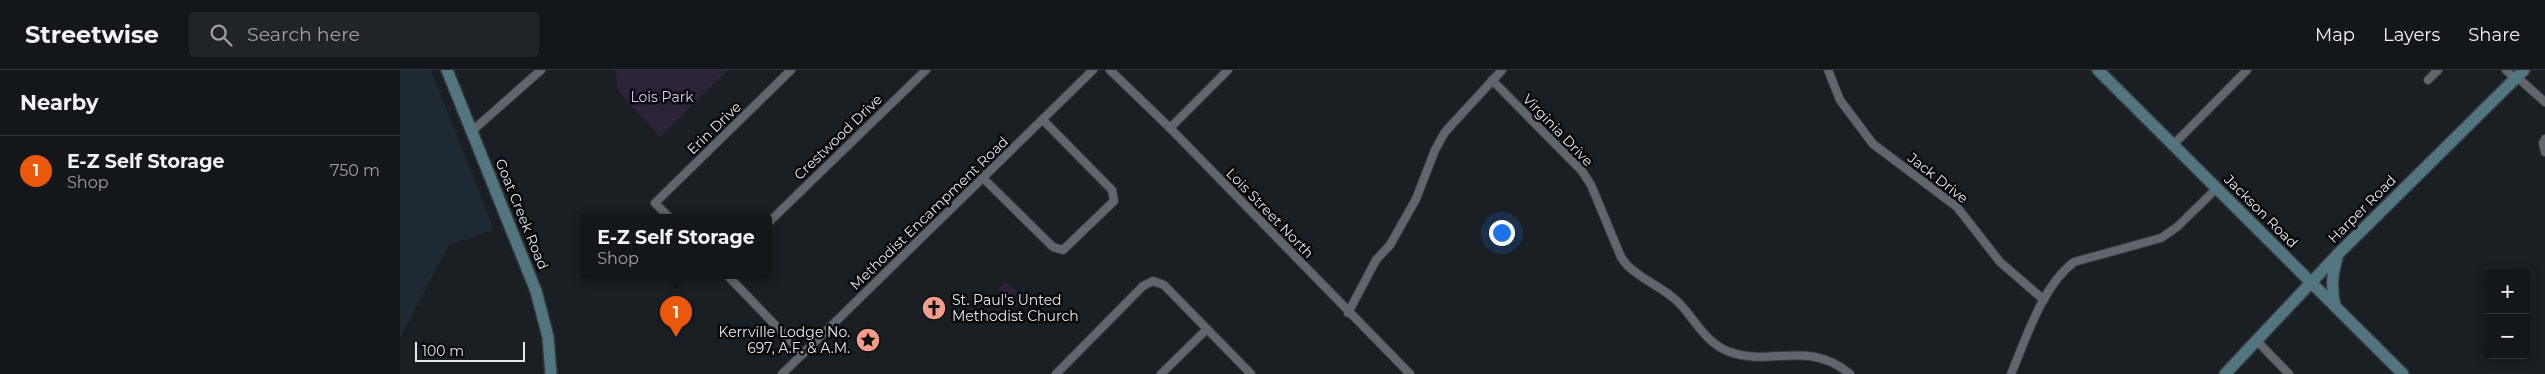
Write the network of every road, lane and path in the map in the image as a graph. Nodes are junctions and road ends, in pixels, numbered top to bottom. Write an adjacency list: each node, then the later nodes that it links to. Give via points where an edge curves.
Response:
1 (447, 70): 20 (main road, Goat Creek Road)
2 (541, 70): 20 (street)
3 (791, 70): 26 (street, Erin Drive, via 655,203)
4 (926, 70): 27 (street, Crestwood Drive)
5 (1093, 70): 18 (street, Methodist Encampment Road)
6 (1110, 70): 19 (street, Lois Street North)
7 (1228, 70): 19 (street)
8 (1502, 70): 15 (street)
9 (1828, 70): 31 (street, Jack Drive, via 1840,100 1873,144 1958,207 2000,262)
10 (2098, 70): 22 (main road, Jackson Road)
11 (2247, 70): 22 (street)
12 (2438, 70): 16 (street)
13 (2506, 70): 14 (street)
14 (2519, 75): 17 (street); 28 (main road, Harper Road)
15 (1492, 80): 33 (street, via 1445,132 1416,199 1390,245 1376,260); 43 (street, Virginia Drive, via 1582,171 1626,264 1680,304 1714,343 1728,352 1746,356 1814,355 1840,365)
16 (2428, 80)
17 (2545, 102)
18 (1043, 120): 24 (street, Methodist Encampment Road); 24 (street, via 1114,195 1114,200 1063,250 1053,247)
19 (1170, 128): 33 (street, Lois Street North)
20 (472, 131): 37 (main road, Goat Creek Road, via 536,291 548,337)
21 (2545, 139): 23 (street)
22 (2173, 145): 25 (main road, Jackson Road)
23 (2545, 152)
24 (982, 178): 36 (street, Methodist Encampment Road)
25 (2217, 188): 30 (main road, Jackson Road); 31 (street, via 2162,238 2074,262 2066,268)
26 (666, 214)
27 (772, 219)
28 (2338, 254): 30 (main road, Harper Road); 32 (main road, via 2332,273)
29 (731, 279): 36 (street)
30 (2311, 282): 32 (main road, Jackson Road); 35 (main road, Harper Road)
31 (2044, 300): 44 (street)
32 (2335, 306): 47 (main road, Jackson Road)
33 (1348, 313): 42 (street, Lois Street North)
34 (1207, 329): 39 (street, via 1160,282 1150,282); 40 (street); 41 (street)
35 (2256, 340): 45 (main road, Harper Road); 46 (street)
36 (803, 354): 38 (street, Methodist Encampment Road)
37 (551, 374)
38 (782, 374)
39 (1056, 374)
40 (1161, 374)
41 (1251, 374)
42 (1410, 374)
43 (1850, 374)
44 (2011, 374)
45 (2226, 374)
46 (2289, 374)
47 (2403, 374)

